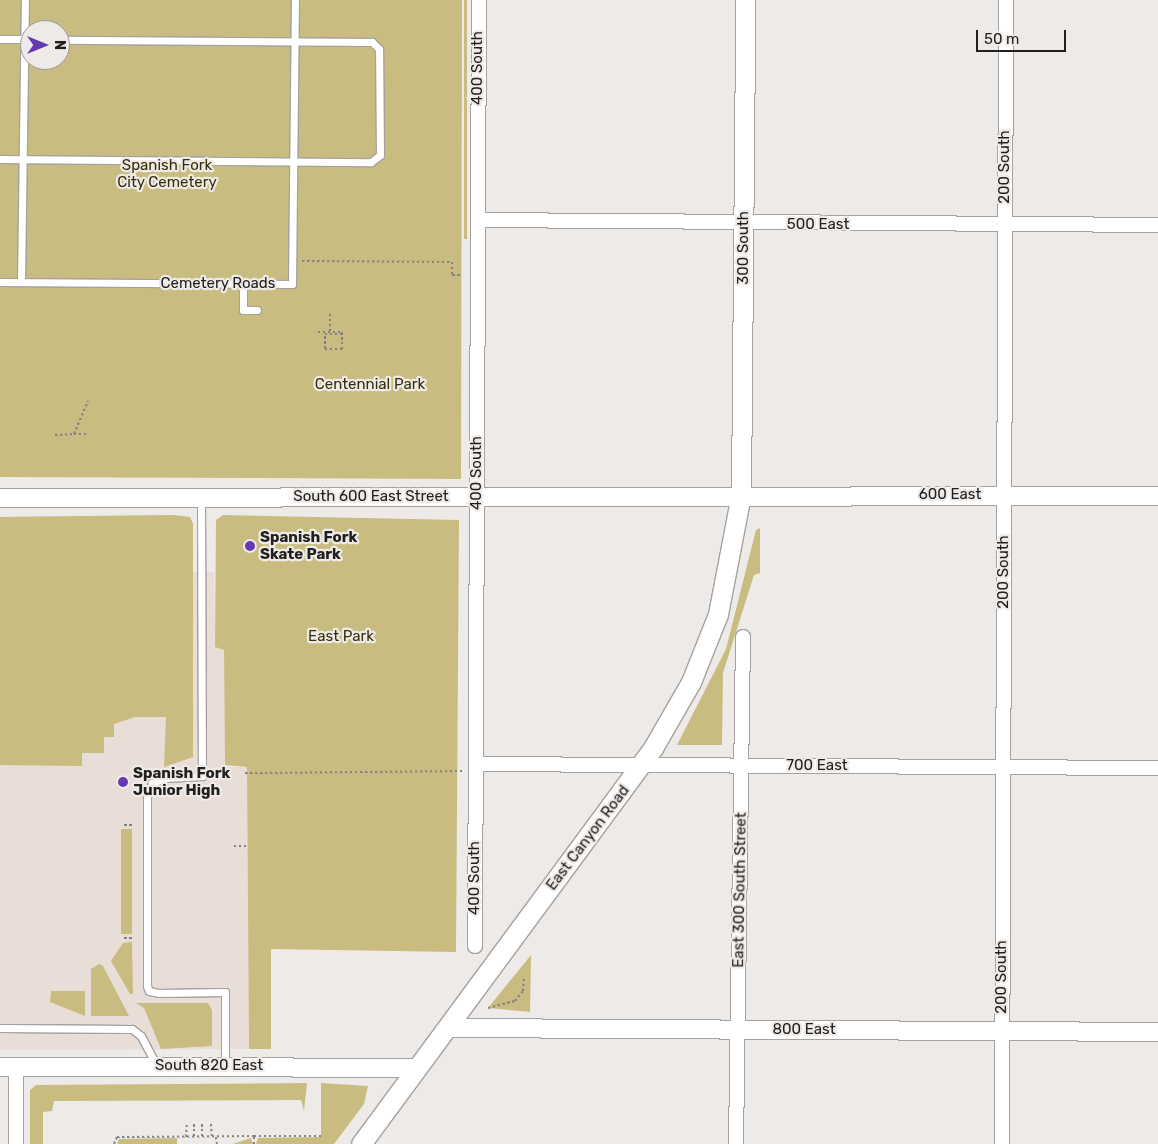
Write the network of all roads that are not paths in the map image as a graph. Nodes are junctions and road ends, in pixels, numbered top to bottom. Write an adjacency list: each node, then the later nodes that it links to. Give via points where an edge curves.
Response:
1 (25, 0): 6 (lane)
2 (295, 0): 10 (lane, Cemetery Roads)
3 (479, 0): 15 (street, 400 South)
4 (745, 0): 16 (main road, 300 South)
5 (1006, 0): 18 (street, 200 South)
6 (26, 20)
7 (0, 39): 8 (lane)
8 (20, 39)
9 (70, 40): 10 (lane)
10 (294, 42): 14 (lane, Cemetery Roads); 14 (lane, via 377,44 380,155 371,162)
11 (26, 70): 13 (lane)
12 (0, 159): 13 (lane)
13 (23, 160): 14 (lane); 20 (lane)
14 (293, 162): 21 (lane, Cemetery Roads, via 292,284)
15 (478, 220): 16 (street, 500 East); 26 (street, 400 South)
16 (744, 224): 18 (street, 500 East); 24 (main road, 300 South)
17 (1158, 225): 18 (street, 500 East)
18 (1005, 226): 23 (street, 200 South)
19 (0, 282): 20 (lane, Cemetery Roads)
20 (21, 282): 21 (lane, Cemetery Roads)
21 (243, 284): 22 (lane, via 243,310)
22 (257, 310)
23 (1004, 494): 24 (street, 600 East); 25 (street, 600 East); 33 (street, 200 South)
24 (742, 495): 26 (street, South 600 East Street); 30 (main road, East Canyon Road, via 732,560 711,636 684,696)
25 (1158, 496)
26 (477, 497): 28 (street, South 600 East Street); 31 (street, 400 South)
27 (0, 498): 28 (street, South 600 East Street)
28 (201, 498): 41 (lane, via 202,776 165,778 152,783 147,796 147,986 159,993 225,992)
29 (743, 637): 32 (street, East 300 South Street)
30 (644, 762): 31 (street, 700 East); 32 (street, 700 East); 37 (main road, East Canyon Road)
31 (476, 764): 35 (street, 400 South)
32 (742, 765): 33 (street, 700 East); 38 (street, East 300 South Street)
33 (1003, 767): 34 (street, 700 East); 39 (street, 200 South)
34 (1158, 768)
35 (475, 946)
36 (0, 1028): 42 (lane, via 132,1029 142,1036)
37 (450, 1028): 38 (street, 800 East); 44 (main road, East Canyon Road)
38 (737, 1030): 39 (street, 800 East); 47 (street, East 300 South Street)
39 (1002, 1031): 40 (street, 800 East); 48 (street, 200 South)
40 (1158, 1032)
41 (225, 1065): 42 (street, South 820 East); 44 (street, South 820 East)
42 (157, 1066): 43 (street, South 820 East)
43 (8, 1067): 45 (street)
44 (418, 1068): 46 (main road, East Canyon Road)
45 (16, 1144)
46 (361, 1144)
47 (736, 1144)
48 (1002, 1144)

